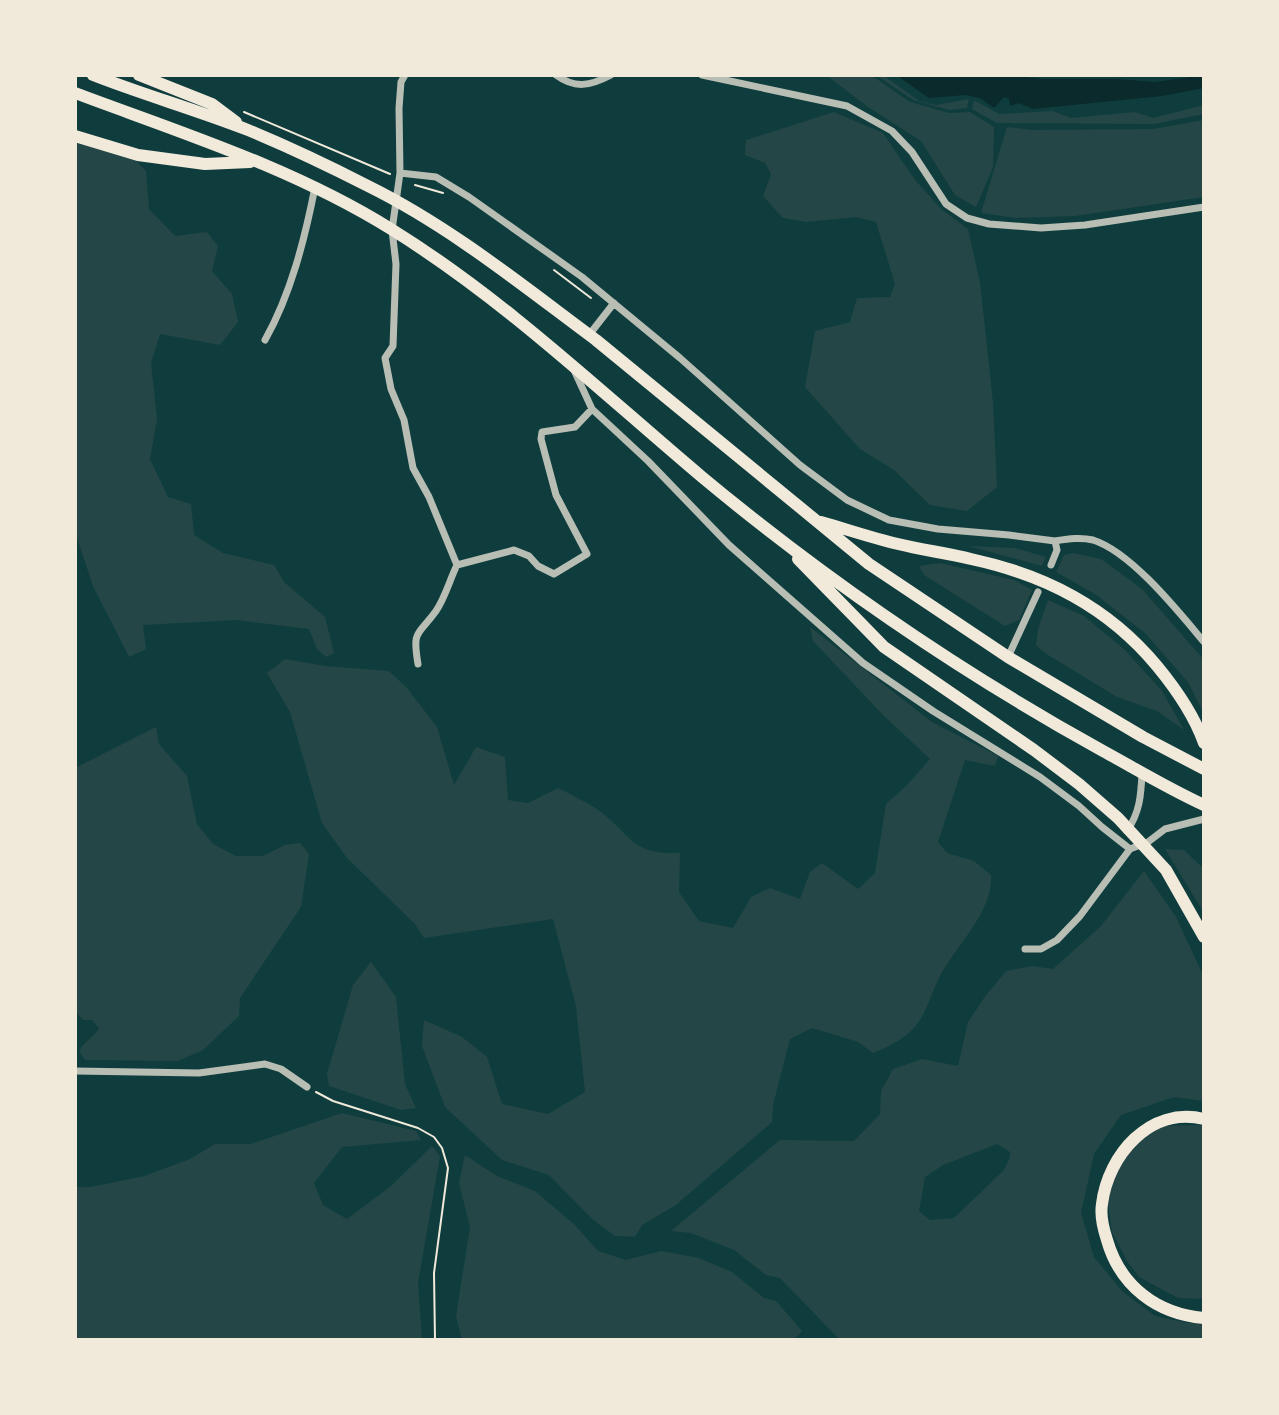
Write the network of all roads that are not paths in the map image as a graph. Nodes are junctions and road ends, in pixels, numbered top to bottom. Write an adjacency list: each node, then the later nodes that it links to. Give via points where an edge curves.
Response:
1 (93, 75): 8 (highway)
2 (139, 75): 8 (highway, via 212,104)
3 (405, 75): 11 (street, via 399,107)
4 (556, 75): 5 (street, via 565,82 587,85)
5 (611, 75)
6 (702, 75): 14 (street, via 847,106 892,131 912,152 946,204 967,218 989,224 1074,226)
7 (75, 93): 10 (highway)
8 (248, 131): 13 (highway)
9 (75, 136): 10 (highway, via 165,159 205,164)
10 (257, 161): 12 (highway)
11 (400, 173): 13 (street); 16 (street, via 436,177)
12 (315, 186): 15 (highway); 18 (street, via 279,316)
13 (397, 201): 15 (street); 17 (highway, via 450,233)
14 (1204, 207)
15 (393, 230): 19 (highway, via 490,298); 24 (street, via 393,346 385,358 404,419 412,468)
16 (614, 303): 17 (street); 23 (street, via 800,465 848,500 889,520)
17 (589, 335): 21 (highway)
18 (265, 340)
19 (571, 363): 20 (street); 22 (highway)
20 (592, 409): 24 (street, via 575,427 542,432 541,439 556,495 587,554 554,574 514,550); 35 (street, via 729,545 863,663 1040,776)
21 (814, 520): 28 (highway, via 869,564); 30 (highway, via 1053,584 1142,647 1182,699)
22 (773, 534): 32 (highway, via 1001,692); 37 (highway, via 884,647 1034,750 1118,818 1166,870)
23 (1055, 541): 25 (street); 27 (street, via 1092,540 1115,550 1147,578)
24 (457, 565): 29 (street, via 437,610 419,629 414,644)
25 (1051, 565)
26 (1038, 592): 28 (street)
27 (1204, 642)
28 (1008, 657): 31 (highway)
29 (418, 664)
30 (1202, 737)
31 (1201, 765)
32 (1142, 772): 33 (highway); 35 (street, via 1136,818)
33 (1204, 805)
34 (1204, 820): 36 (street, via 1165,829)
35 (1121, 841): 36 (street)
36 (1130, 849): 38 (street, via 1057,940 1041,949)
37 (1204, 937)
38 (1025, 948)
39 (75, 1071): 40 (street, via 209,1073 265,1064)
40 (307, 1087)
41 (1204, 1119): 42 (highway, via 1168,1120 1135,1137 1106,1182 1101,1206 1109,1249 1128,1282 1164,1309)
42 (1204, 1318)

